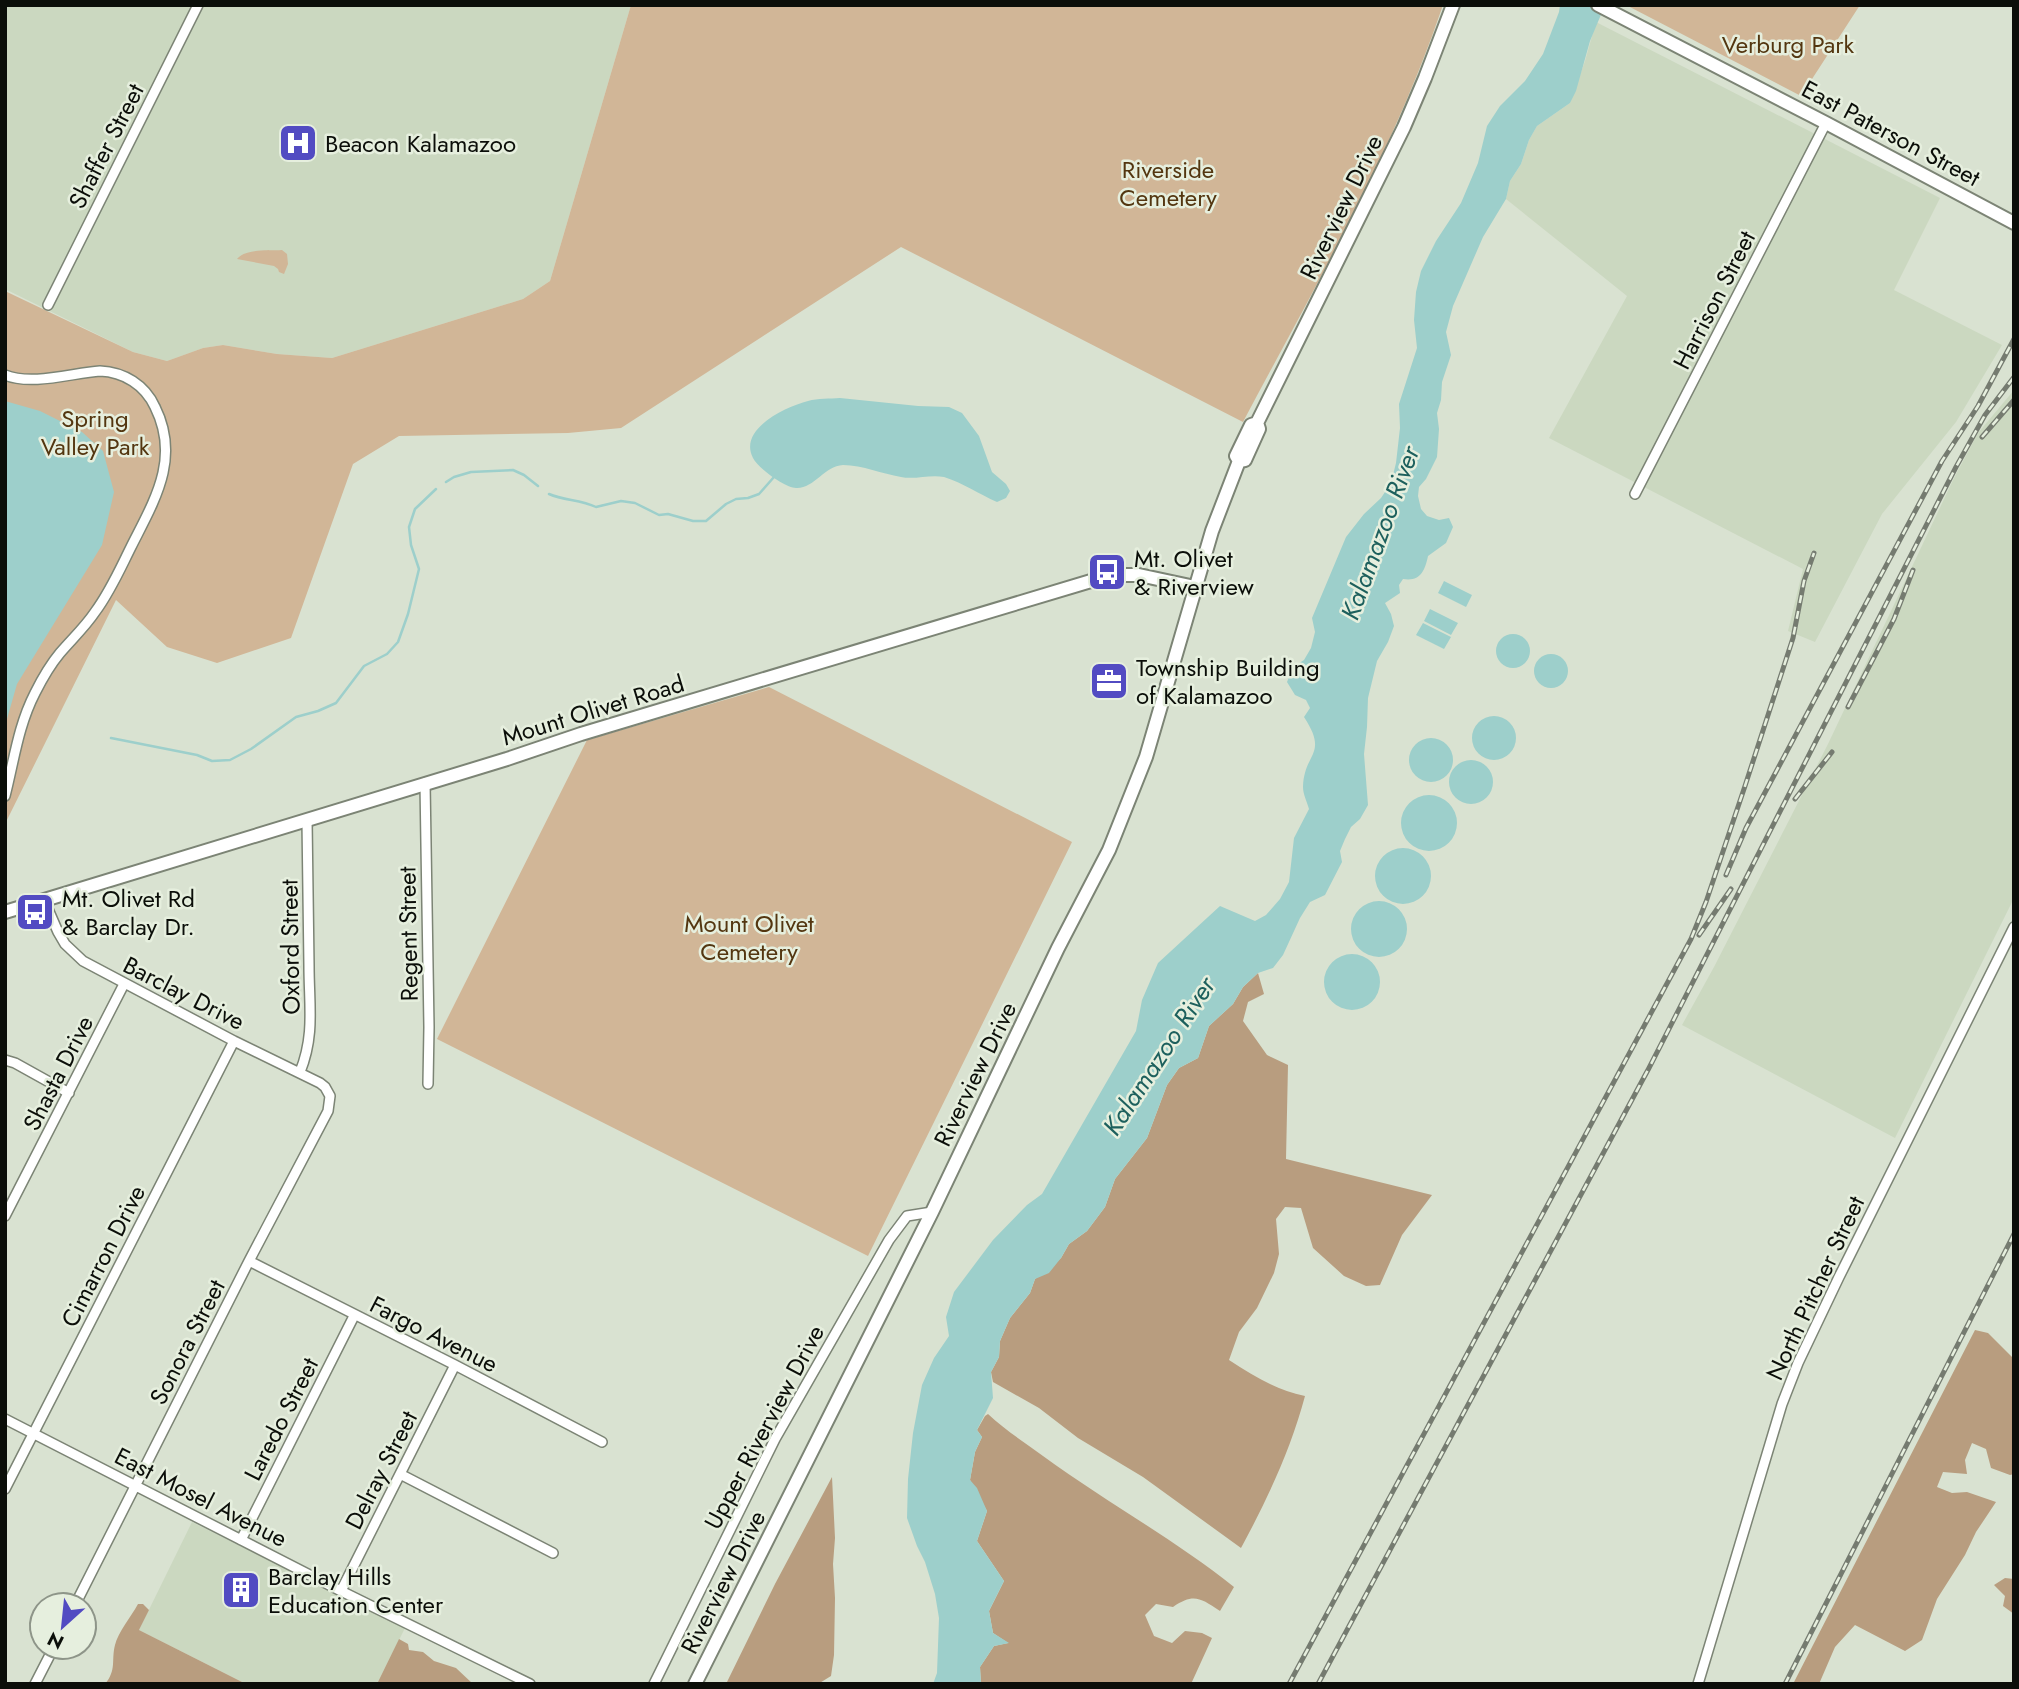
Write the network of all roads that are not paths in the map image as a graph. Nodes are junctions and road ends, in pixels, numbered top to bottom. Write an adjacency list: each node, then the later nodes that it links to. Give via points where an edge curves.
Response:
1 (198, 5): 6 (street, Shaffer Street)
2 (1454, 5): 9 (street, Riverview Drive, via 1404,127 1257,423 1259,429 1244,460 1238,461)
3 (1598, 5): 4 (street, East Paterson Street)
4 (1826, 122): 5 (street, East Paterson Street); 8 (street, Harrison Street)
5 (2014, 223)
6 (48, 305)
7 (5, 375): 11 (street, via 31,380 100,370 119,373 141,387 155,406 166,453 153,502 110,589 59,654 33,697 19,731)
8 (1635, 494)
9 (1195, 587): 10 (street, Mount Olivet Road, via 1139,575 1111,575); 23 (street, Riverview Drive, via 1158,719 1109,850)
10 (425, 783): 12 (street, Mount Olivet Road); 20 (street, Regent Street)
11 (5, 796)
12 (307, 820): 13 (street, Mount Olivet Road); 19 (street, Oxford Street, via 311,1032)
13 (44, 900): 14 (street, Mount Olivet Road); 16 (street, Barclay Drive, via 65,944 83,961)
14 (5, 912)
15 (2014, 927): 43 (street, North Pitcher Street, via 1798,1363)
16 (124, 984): 17 (street, Barclay Drive); 21 (street, Shasta Drive)
17 (234, 1041): 19 (street, Barclay Drive); 29 (street, Cimarron Drive)
18 (5, 1059): 21 (street)
19 (300, 1072): 22 (street, Barclay Drive, via 325,1087)
20 (428, 1084)
21 (69, 1093): 24 (street, Shasta Drive)
22 (330, 1096): 25 (street, Sonora Street, via 328,1111)
23 (932, 1212): 41 (street, Upper Riverview Drive, via 907,1216 888,1240 775,1439); 42 (street, Riverview Drive)
24 (5, 1216)
25 (249, 1261): 26 (street, Fargo Avenue); 32 (street, Sonora Street)
26 (354, 1316): 27 (street, Fargo Avenue); 34 (street, Laredo Street)
27 (455, 1365): 30 (street, Fargo Avenue); 31 (street, Delray Street)
28 (5, 1419): 29 (street, East Mosel Avenue)
29 (33, 1434): 32 (street, East Mosel Avenue); 33 (street, Cimarron Drive)
30 (602, 1442)
31 (400, 1474): 35 (street); 37 (street, Delray Street)
32 (136, 1485): 34 (street, East Mosel Avenue); 36 (street, Sonora Street)
33 (5, 1489)
34 (241, 1540): 37 (street, East Mosel Avenue)
35 (553, 1553)
36 (82, 1591)
37 (341, 1591): 40 (street, East Mosel Avenue)
38 (47, 1661): 39 (street)
39 (35, 1684)
40 (530, 1684)
41 (653, 1684)
42 (695, 1684)
43 (1698, 1684)

